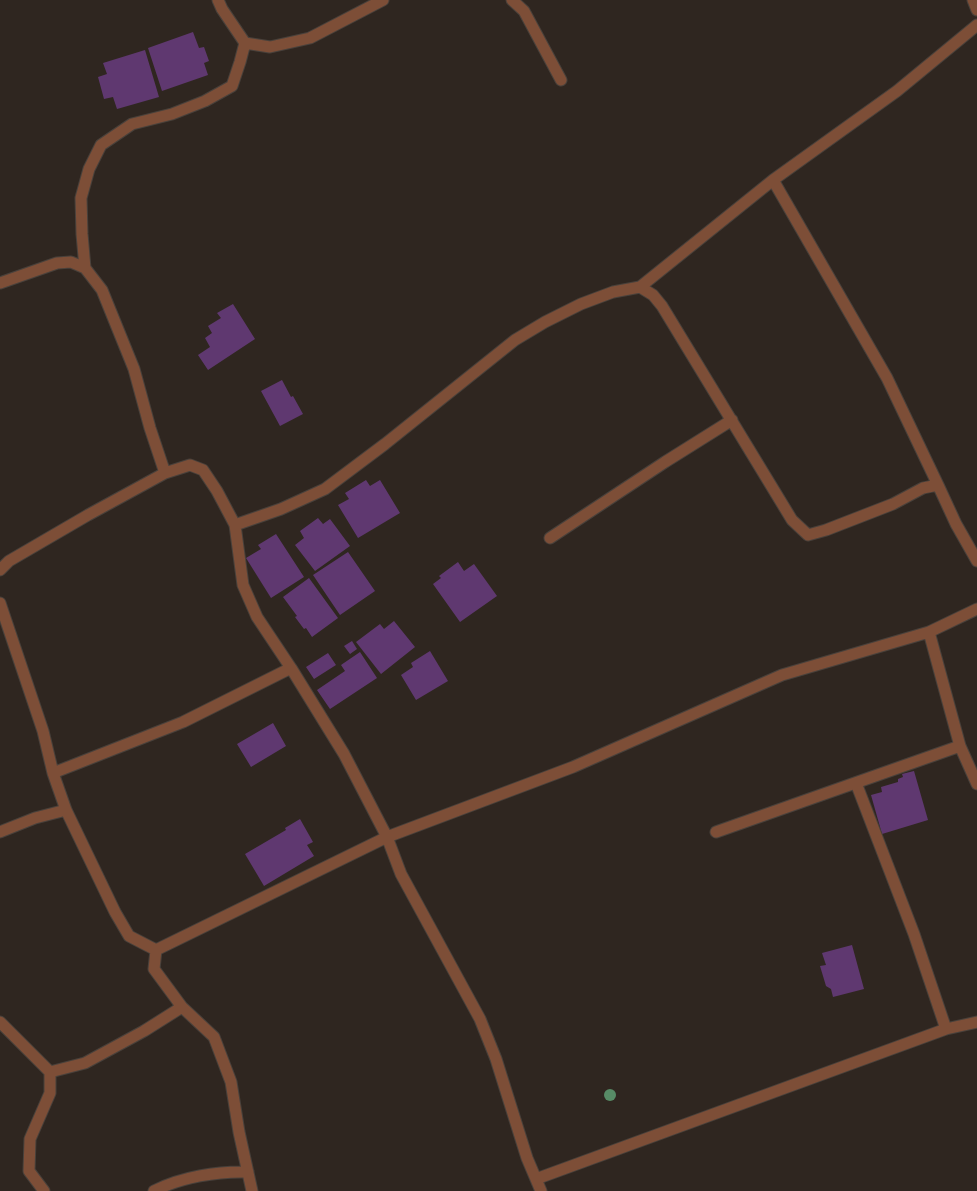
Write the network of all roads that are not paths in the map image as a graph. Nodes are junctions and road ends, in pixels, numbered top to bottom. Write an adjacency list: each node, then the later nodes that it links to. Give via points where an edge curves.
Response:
1 (218, 0): 7 (street)
2 (383, 0): 7 (street, via 310,38 270,47)
3 (512, 0): 8 (street, via 524,11)
4 (973, 0): 5 (street)
5 (977, 10)
6 (977, 24): 9 (street, via 897,91)
7 (245, 43): 10 (street, via 232,86 205,102 132,124 101,145 89,169 81,198)
8 (561, 80)
9 (773, 180): 12 (street); 15 (street, via 888,378)
10 (85, 268): 11 (street, via 71,262 57,263); 14 (street, via 102,290 134,370)
11 (0, 283)
12 (640, 287): 13 (street, via 653,295 662,306); 16 (street, via 613,292 545,322 515,340 325,489 281,510)
13 (732, 420): 15 (street, via 792,520 808,535 894,504 923,488); 17 (street)
14 (165, 473): 16 (street, via 190,465 203,470); 19 (street, via 88,515 9,562)
15 (938, 485): 18 (street)
16 (235, 526): 23 (street, via 243,585 256,617)
17 (550, 538)
18 (977, 561)
19 (0, 570)
20 (0, 603): 25 (street, via 43,731)
21 (977, 609): 22 (street)
22 (929, 632): 24 (street); 31 (street, via 782,675 573,767)
23 (291, 668): 25 (street, via 183,722); 31 (street, via 344,754)
24 (960, 746): 26 (street); 27 (street)
25 (53, 773): 28 (street)
26 (856, 783): 30 (street); 36 (street, via 914,934)
27 (977, 784)
28 (66, 810): 29 (street, via 35,818); 32 (street, via 129,936)
29 (0, 832)
30 (716, 832)
31 (387, 837): 32 (street); 39 (street, via 401,874 480,1020 496,1059)
32 (156, 950): 33 (street, via 154,969)
33 (182, 1007): 37 (street, via 85,1063); 38 (street, via 214,1037 231,1082)
34 (0, 1022): 37 (street)
35 (977, 1022): 36 (street)
36 (946, 1029): 39 (street)
37 (50, 1072): 40 (street, via 50,1093 30,1139 29,1171)
38 (248, 1172): 41 (street, via 192,1177); 42 (street)
39 (536, 1179): 43 (street)
40 (44, 1191)
41 (154, 1191)
42 (252, 1191)
43 (541, 1191)

